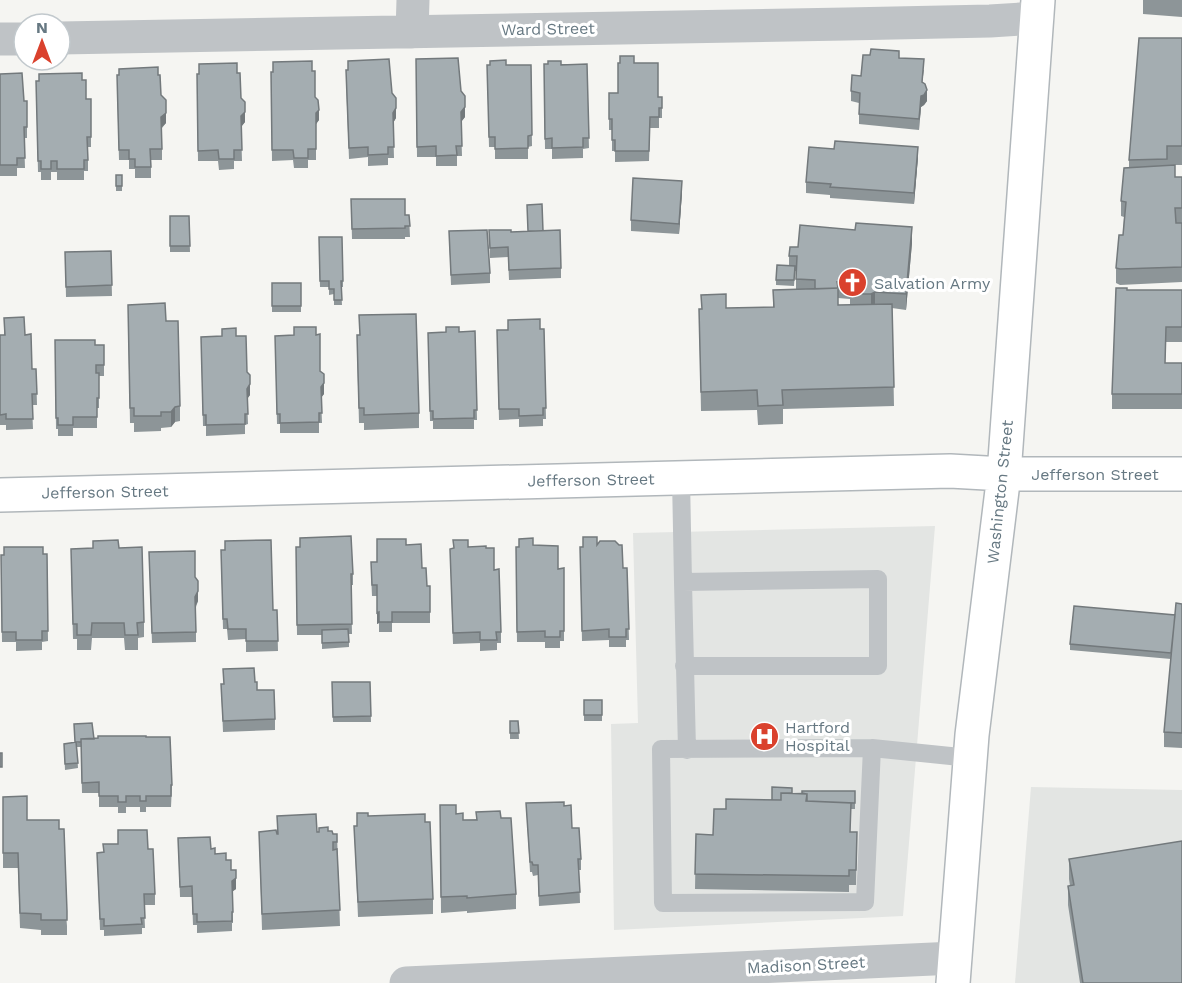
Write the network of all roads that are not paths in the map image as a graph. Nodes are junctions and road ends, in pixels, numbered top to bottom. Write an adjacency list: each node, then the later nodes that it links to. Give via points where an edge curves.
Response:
1 (413, 0): 3 (street)
2 (1037, 9): 3 (street, Ward Street, via 990,21); 5 (street, Washington Street)
3 (412, 32): 4 (street, Ward Street)
4 (72, 38)
5 (1004, 474): 6 (street, Jefferson Street); 7 (street, Jefferson Street, via 950,471); 13 (street, Washington Street)
6 (1182, 474)
7 (681, 478): 8 (street, Jefferson Street); 9 (lane)
8 (0, 495)
9 (683, 582): 10 (lane); 10 (lane, via 878,579 878,666)
10 (684, 666): 12 (lane)
11 (872, 748): 12 (lane); 12 (lane, via 866,902 663,903 660,749); 13 (lane)
12 (687, 750)
13 (970, 758): 14 (street, Washington Street)
14 (954, 970): 15 (street, Madison Street)
15 (406, 983)

